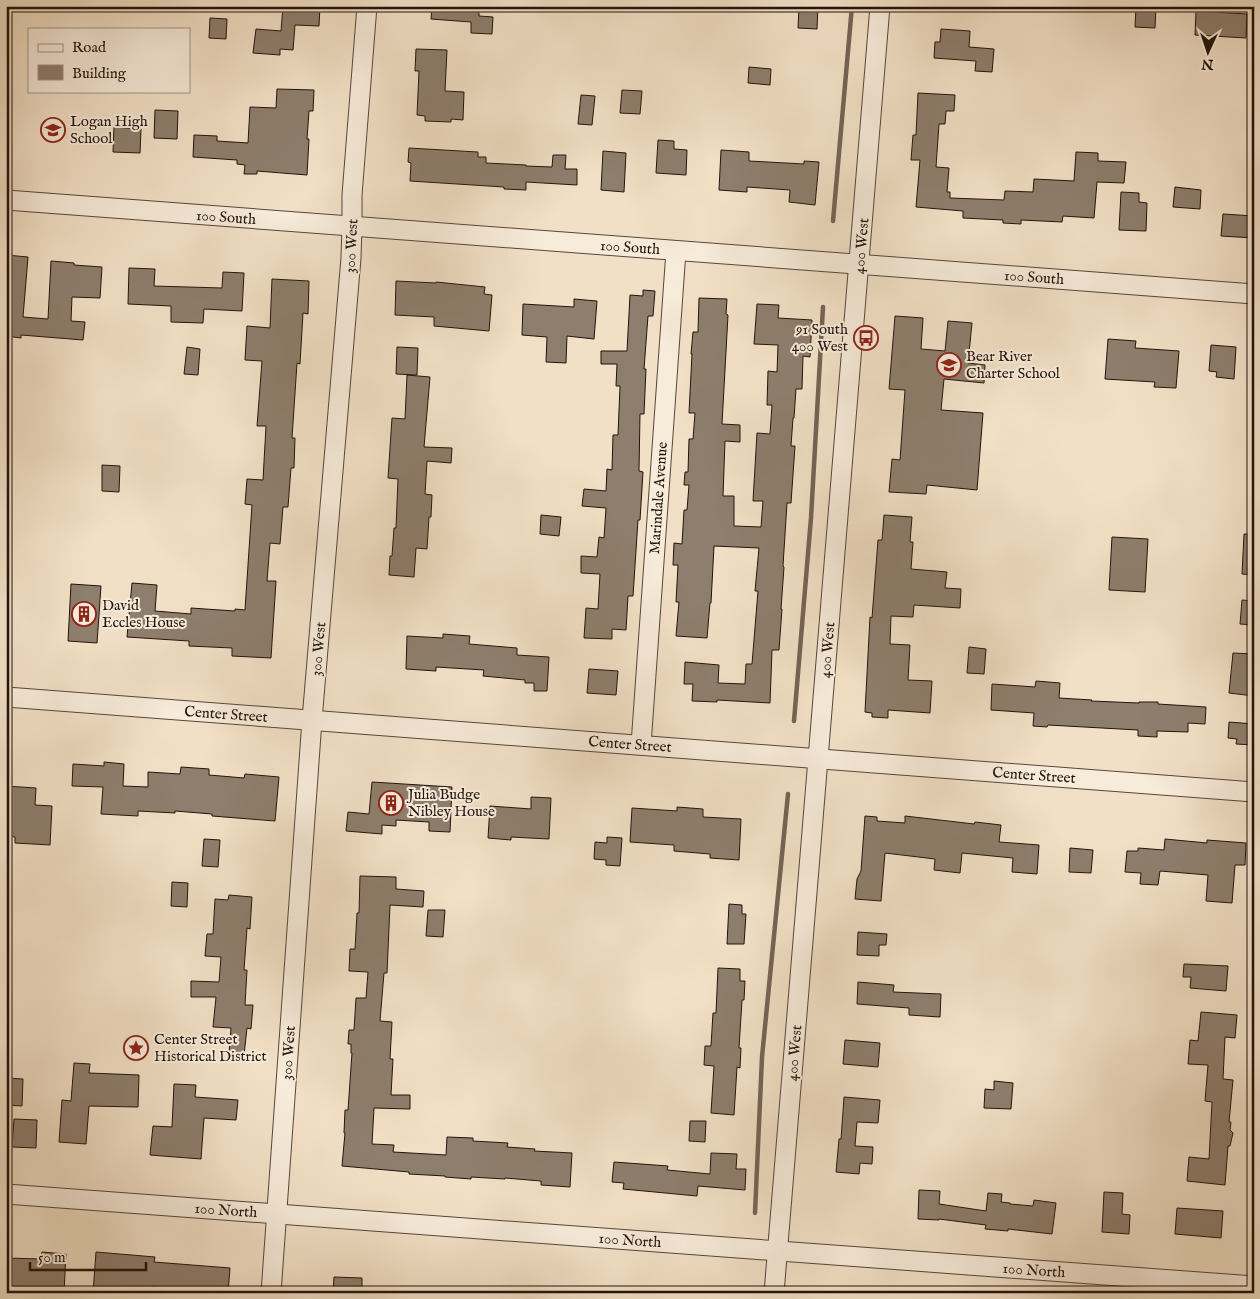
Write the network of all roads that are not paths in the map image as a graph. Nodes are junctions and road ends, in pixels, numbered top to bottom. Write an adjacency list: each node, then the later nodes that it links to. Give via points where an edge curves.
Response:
1 (367, 6): 4 (street, 300 West)
2 (880, 6): 6 (street, 400 West)
3 (6, 200): 4 (street, 100 South)
4 (352, 226): 5 (street, 100 South); 9 (street, 300 West)
5 (676, 251): 6 (street, 100 South); 10 (street, Marindale Avenue)
6 (859, 264): 7 (street, 100 South); 11 (street, 400 West)
7 (1254, 294)
8 (6, 697): 9 (street, Center Street)
9 (312, 720): 10 (street, Center Street); 14 (street, 300 West)
10 (641, 745): 11 (street, Center Street)
11 (819, 759): 12 (street, Center Street); 15 (street, 400 West)
12 (1254, 792)
13 (6, 1194): 14 (street, 100 North)
14 (277, 1214): 15 (street, 100 North); 17 (street, 300 West)
15 (778, 1251): 16 (street, 100 North); 18 (street, 400 West)
16 (1254, 1286)
17 (271, 1293)
18 (774, 1293)

